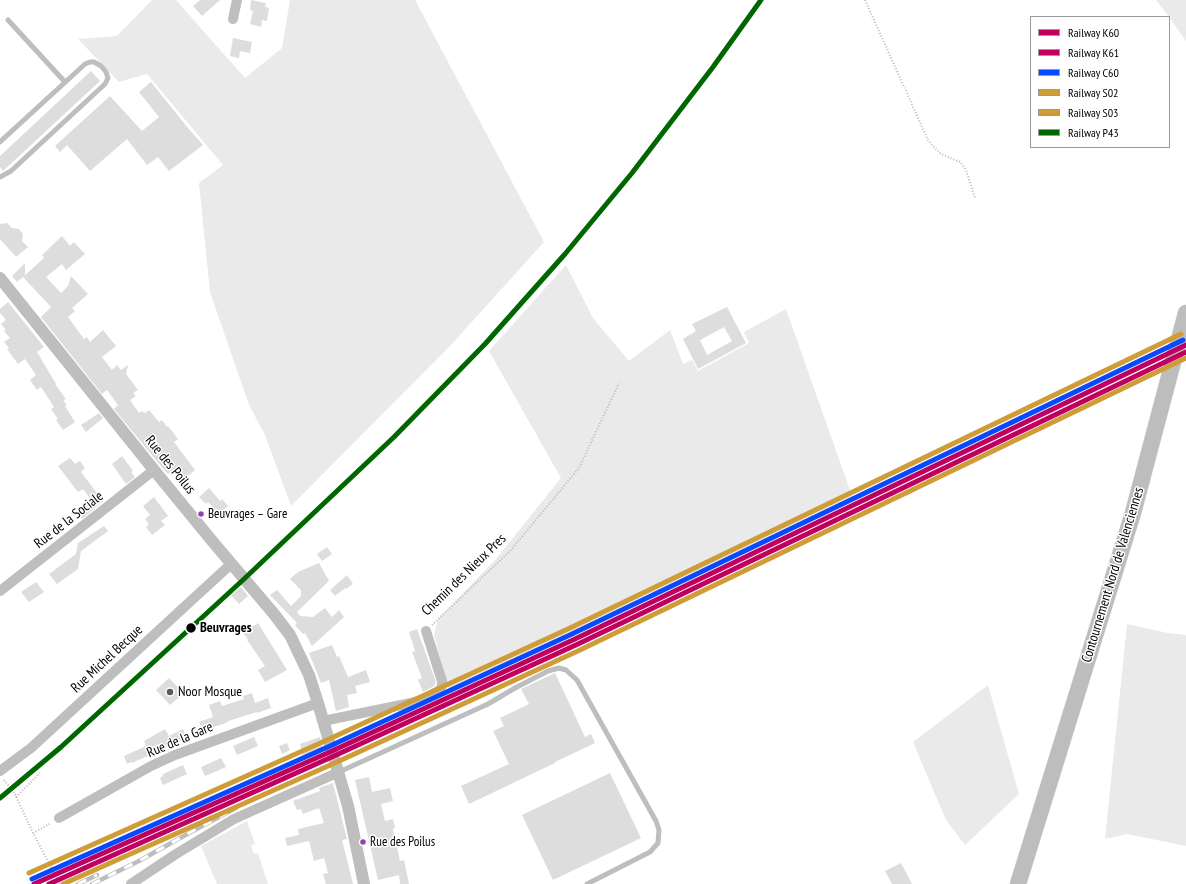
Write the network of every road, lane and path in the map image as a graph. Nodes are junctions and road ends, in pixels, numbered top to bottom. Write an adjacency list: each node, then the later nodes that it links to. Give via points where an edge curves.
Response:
1 (237, 0): 3 (street)
2 (865, 0): 8 (path, via 928,140 941,154 960,162 966,170)
3 (233, 19)
4 (8, 20): 5 (lane)
5 (65, 82): 6 (lane); 7 (lane, via 90,62 101,66 108,78 105,84 22,161)
6 (0, 142)
7 (0, 177)
8 (975, 198)
9 (0, 278): 12 (street, Rue des Poilus)
10 (1186, 313): 24 (main road, Contournement Nord de Valenciennes, via 1141,484)
11 (618, 384): 15 (path, Chemin des Nieux Pres, via 579,468 510,551)
12 (154, 470): 13 (street, Rue des Poilus); 14 (street, Rue de la Sociale)
13 (231, 564): 16 (street, Rue des Poilus, via 290,635 309,675); 20 (street, Rue Michel Becque)
14 (0, 591)
15 (426, 631): 17 (street, Chemin des Nieux Pres, via 442,681 440,691 411,703)
16 (318, 703): 17 (street, Rue des Poilus); 22 (street, Rue de la Gare, via 175,755)
17 (323, 721): 18 (street, Rue des Poilus)
18 (339, 772): 26 (street, via 234,819); 27 (street, Rue des Poilus); 28 (lane, via 488,704 548,671 559,668 566,670 577,680 659,830 658,843 650,852)
19 (40, 773): 21 (path)
20 (1, 775): 21 (path)
21 (16, 797): 23 (path)
22 (59, 818): 23 (path)
23 (33, 833): 25 (path)
24 (1032, 834): 29 (main road, Contournement Nord de Valenciennes); 30 (main road, Contournement Nord de Valenciennes)
25 (60, 884)
26 (131, 884)
27 (364, 884)
28 (587, 884)
29 (1009, 884)
30 (1018, 884)

